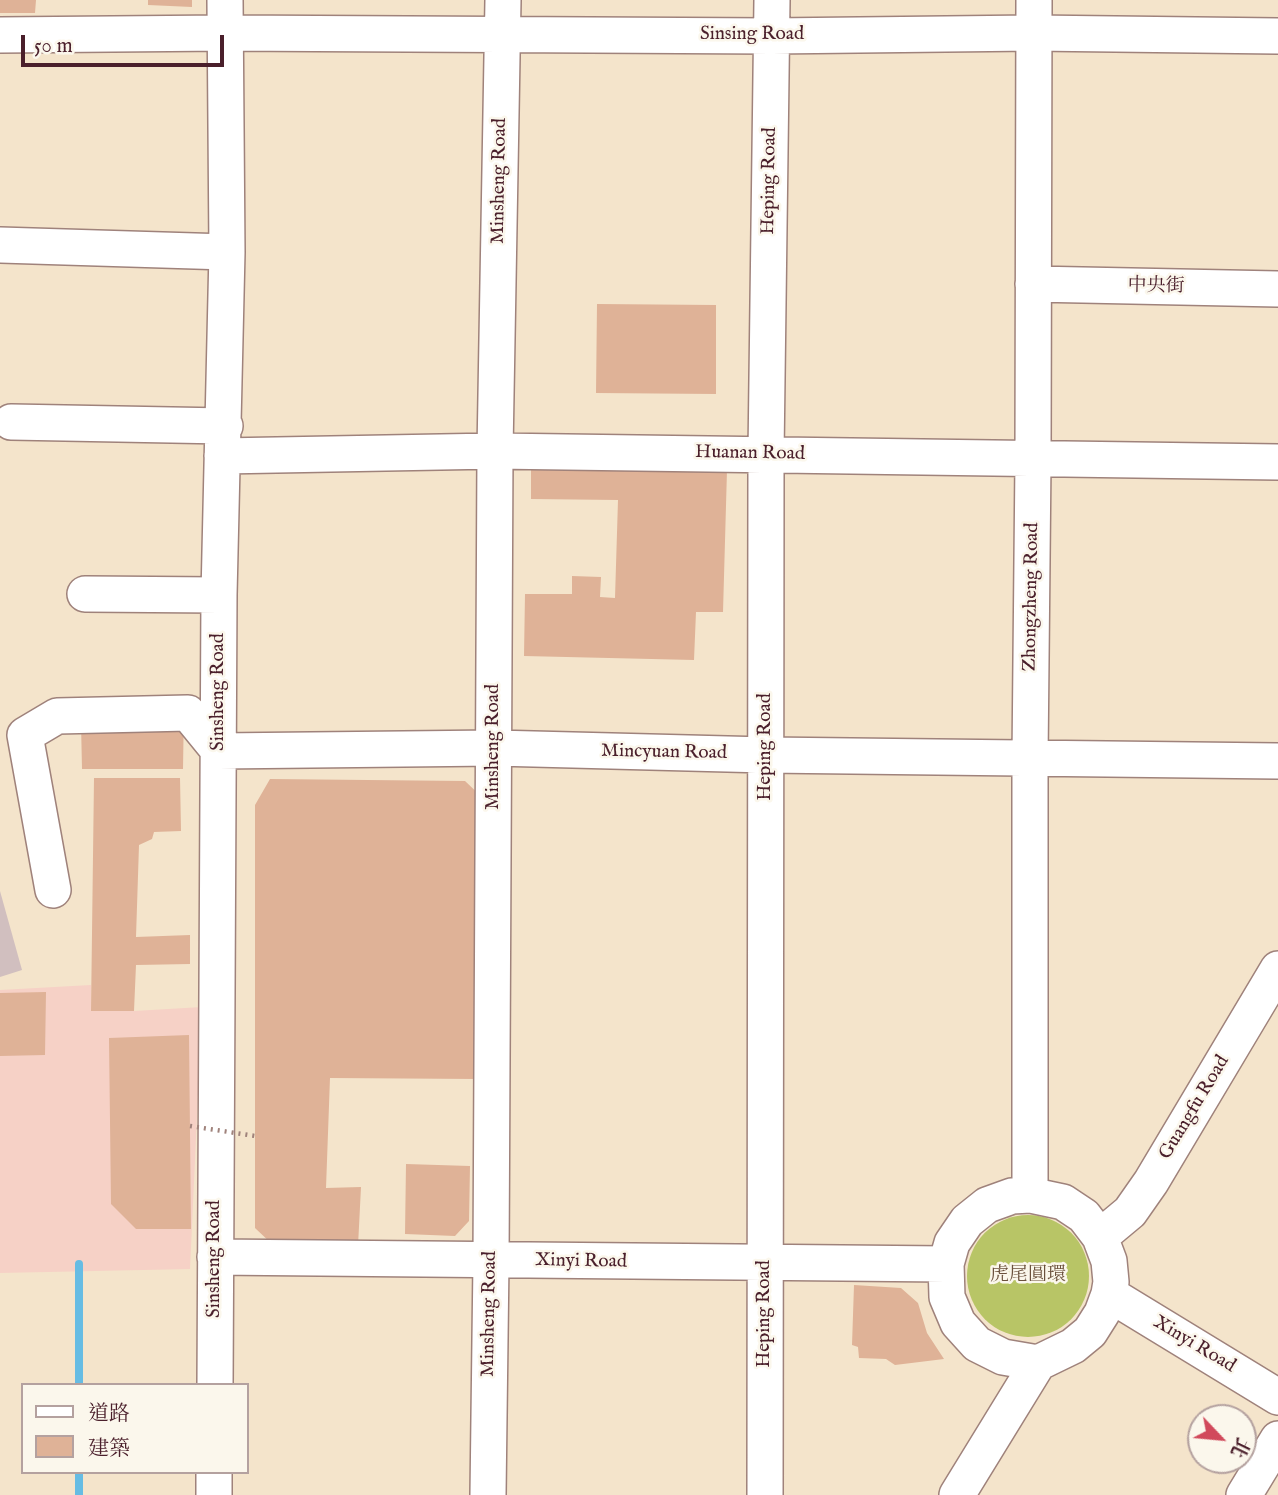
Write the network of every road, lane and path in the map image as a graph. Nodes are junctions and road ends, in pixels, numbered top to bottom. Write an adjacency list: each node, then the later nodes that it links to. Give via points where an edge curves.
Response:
1 (772, 0): 6 (street, Heping Road)
2 (225, 16): 4 (street, Sinsing Road); 5 (street, Sinsing Road); 9 (street, Sinsheng Road)
3 (1034, 16): 6 (street, Sinsing Road); 7 (street, Sinsing Road); 10 (street, Zhongzheng Road)
4 (503, 17): 6 (street, Sinsing Road); 14 (street, Minsheng Road)
5 (0, 36)
6 (772, 36): 15 (street, Heping Road)
7 (1278, 36)
8 (0, 246): 9 (street)
9 (227, 252): 13 (street, Sinsheng Road)
10 (1033, 284): 11 (street, 中央街); 16 (street, Zhongzheng Road)
11 (1278, 289)
12 (11, 422): 13 (street, Huanan Road)
13 (223, 441): 14 (street, Huanan Road); 19 (street, Sinsheng Road)
14 (495, 451): 15 (street, Huanan Road); 20 (street, Minsheng Road)
15 (766, 454): 16 (street, Huanan Road); 22 (street, Heping Road)
16 (1033, 460): 17 (street, Huanan Road); 23 (street, Zhongzheng Road)
17 (1278, 462)
18 (85, 594): 19 (street)
19 (219, 595): 21 (street, Sinsheng Road)
20 (495, 748): 21 (street, Mincyuan Road); 22 (street, Mincyuan Road); 32 (street, Minsheng Road)
21 (219, 751): 25 (street, via 188,713 57,716 25,735); 31 (street, Sinsheng Road)
22 (766, 755): 23 (street, Mincyuan Road); 33 (street, Heping Road)
23 (1030, 759): 24 (street, Mincyuan Road); 29 (street, Zhongzheng Road)
24 (1278, 761)
25 (53, 890)
26 (1278, 969): 30 (street, Guangfu Road, via 1151,1182 1130,1212)
27 (190, 1126): 28 (path, bridge)
28 (255, 1136)
29 (1030, 1195): 30 (street, via 1063,1202 1084,1216); 34 (street, via 987,1205 967,1221 952,1243)
30 (1100, 1237): 35 (street, via 1109,1261)
31 (215, 1257): 32 (street, Xinyi Road); 37 (street, Sinsheng Road)
32 (491, 1261): 33 (street, Xinyi Road); 42 (street, Minsheng Road)
33 (765, 1263): 34 (street, Xinyi Road); 43 (street, Heping Road)
34 (946, 1264): 36 (street, via 947,1297 958,1323 977,1344 1003,1357)
35 (1109, 1294): 36 (street, via 1090,1332); 38 (street, Xinyi Road)
36 (1038, 1363): 44 (street)
37 (215, 1383)
38 (1278, 1396)
39 (1278, 1439): 45 (street)
40 (214, 1474): 41 (street)
41 (214, 1495)
42 (488, 1495)
43 (765, 1495)
44 (957, 1495)
45 (1244, 1495)

